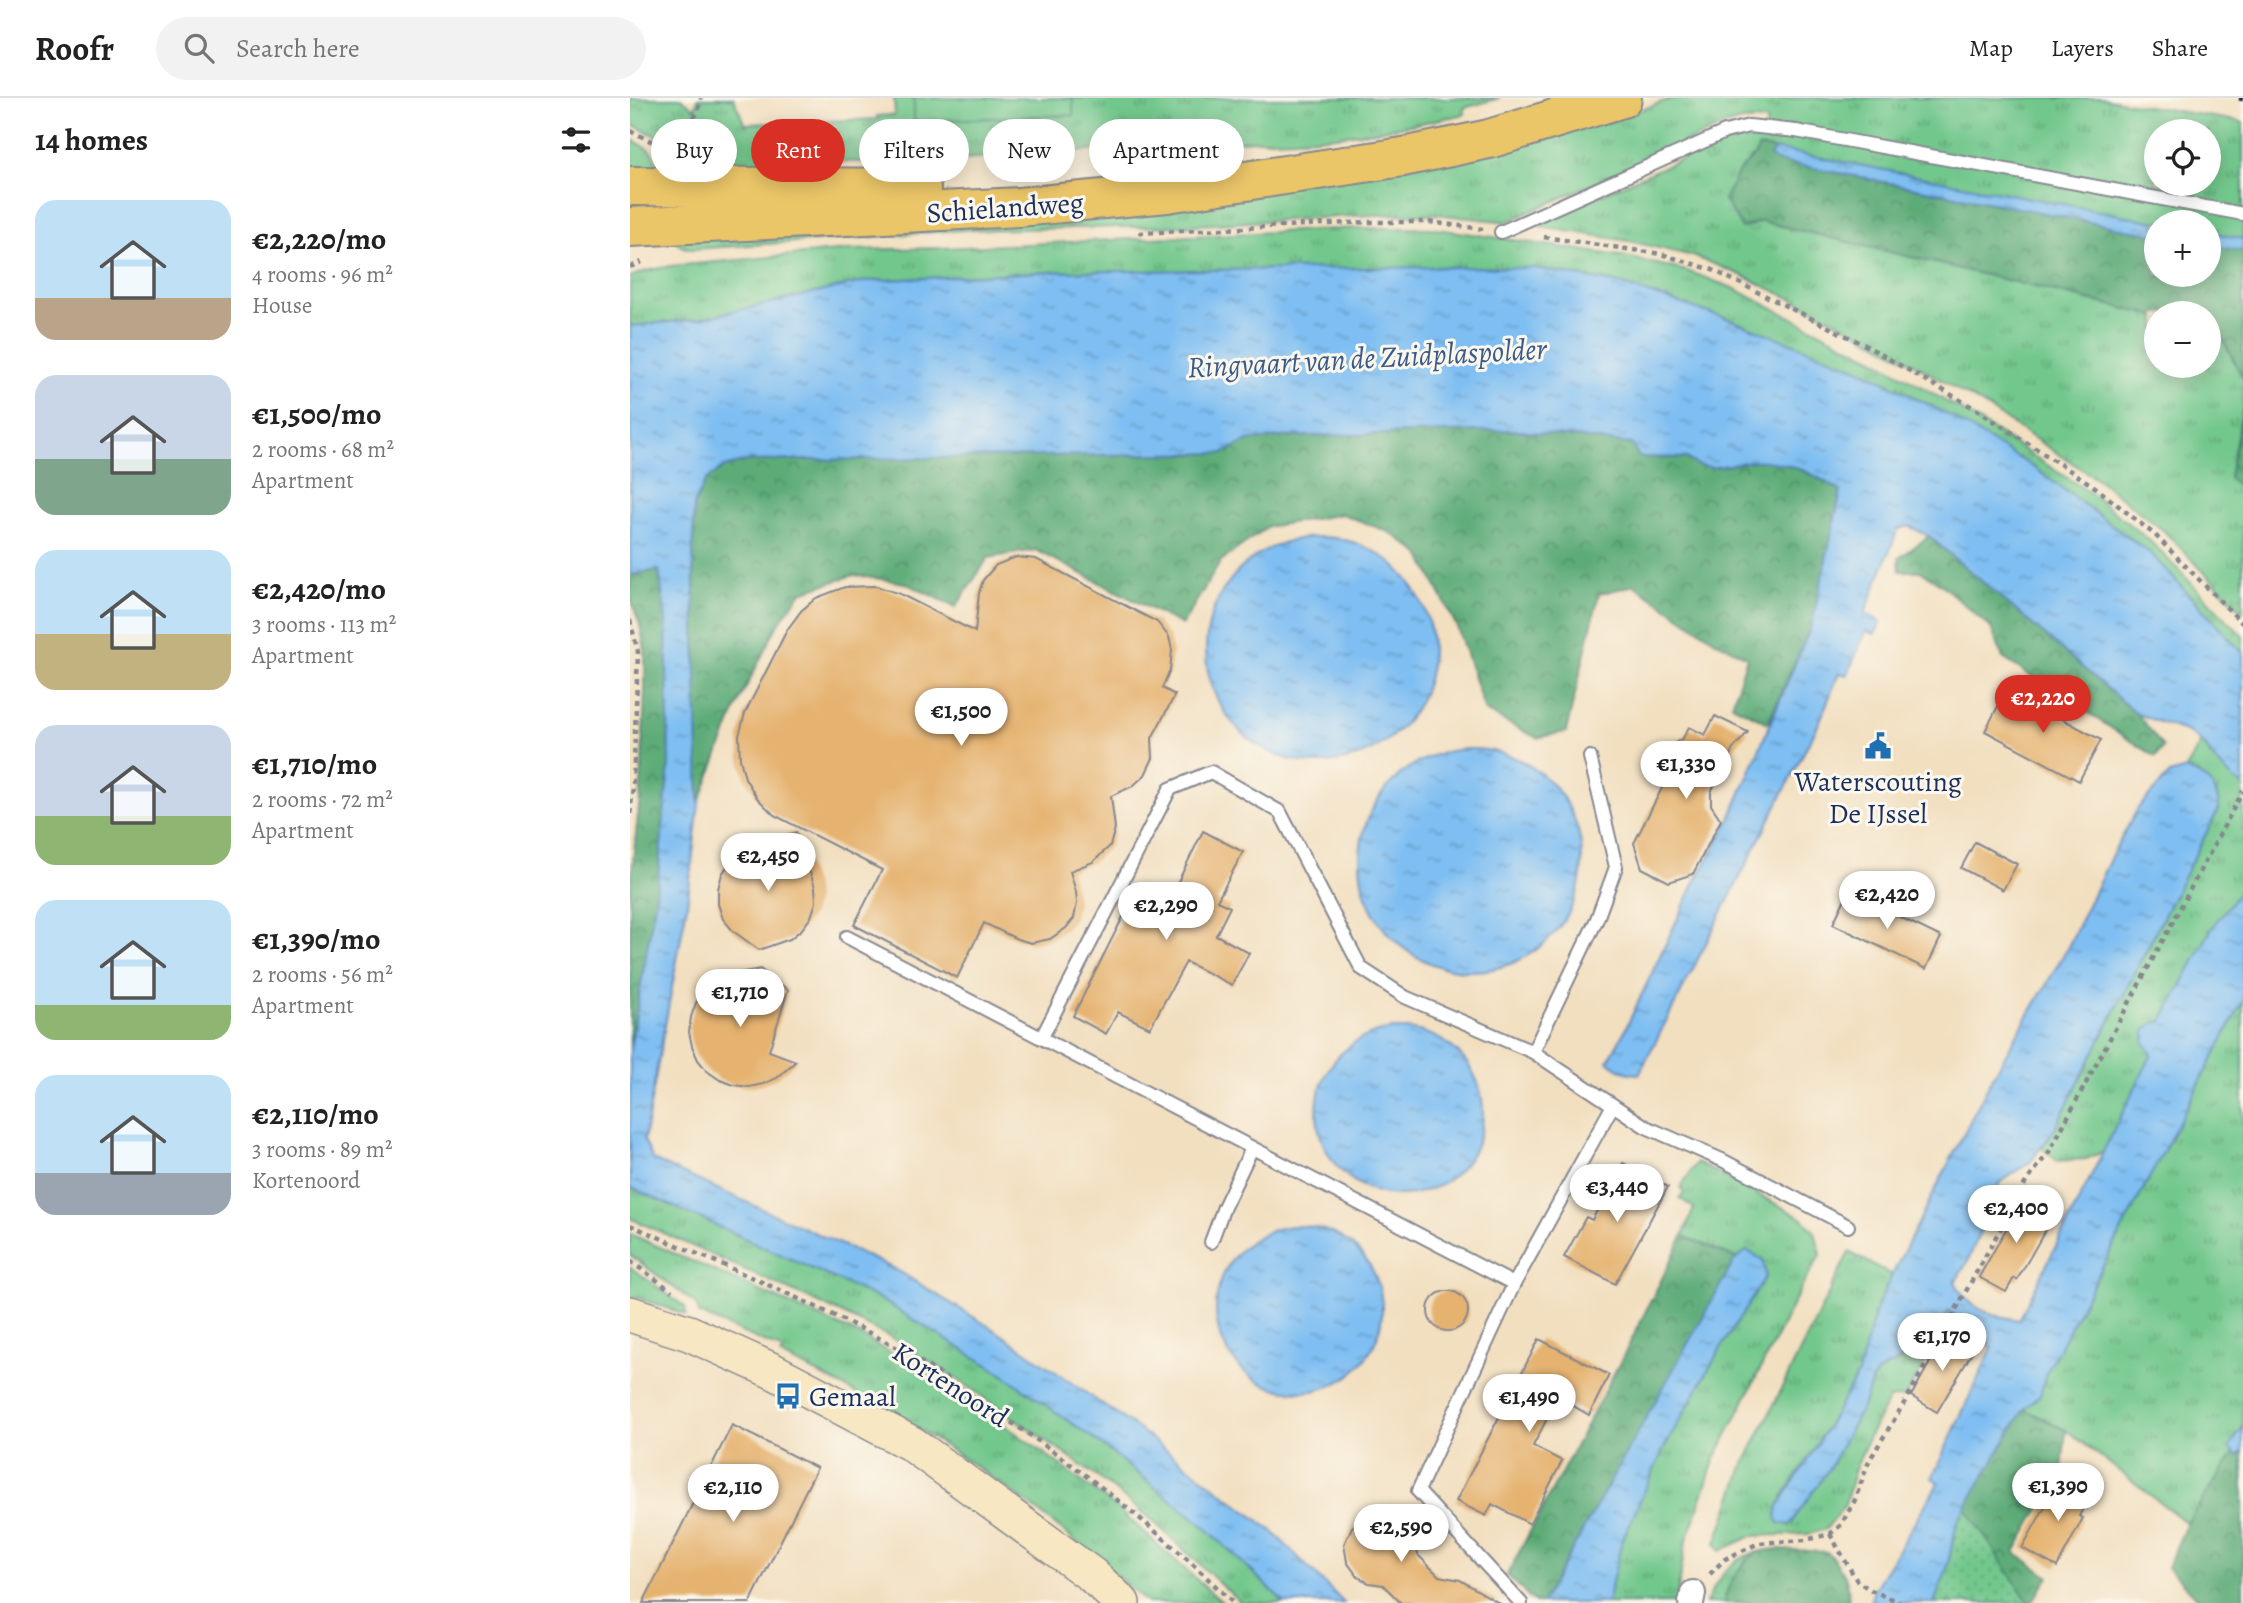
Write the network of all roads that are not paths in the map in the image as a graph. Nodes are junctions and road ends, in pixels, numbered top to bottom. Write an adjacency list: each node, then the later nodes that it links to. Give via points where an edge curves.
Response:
1 (1559, 98): 3 (main road, Schielandweg, via 1420,135 1163,171 896,189)
2 (1622, 98): 5 (main road, Schielandweg, via 1477,142 1167,193 1019,207)
3 (630, 186)
4 (2243, 214): 6 (lane, via 1749,126 1725,132)
5 (630, 227)
6 (1501, 232)
7 (1590, 757): 10 (lane, via 1616,867 1597,919)
8 (847, 937): 9 (lane)
9 (1042, 1037): 10 (lane, via 1170,789 1211,772 1280,812 1361,968 1405,997); 12 (lane)
10 (1533, 1052): 11 (lane)
11 (1613, 1105): 13 (lane, via 1646,1127); 15 (lane)
12 (1252, 1148): 14 (lane); 15 (lane)
13 (1848, 1226)
14 (1211, 1242)
15 (1514, 1284): 18 (lane, via 1418,1491)
16 (630, 1314): 17 (street, via 689,1332 912,1444 1092,1575)
17 (1122, 1603)
18 (1521, 1603)

